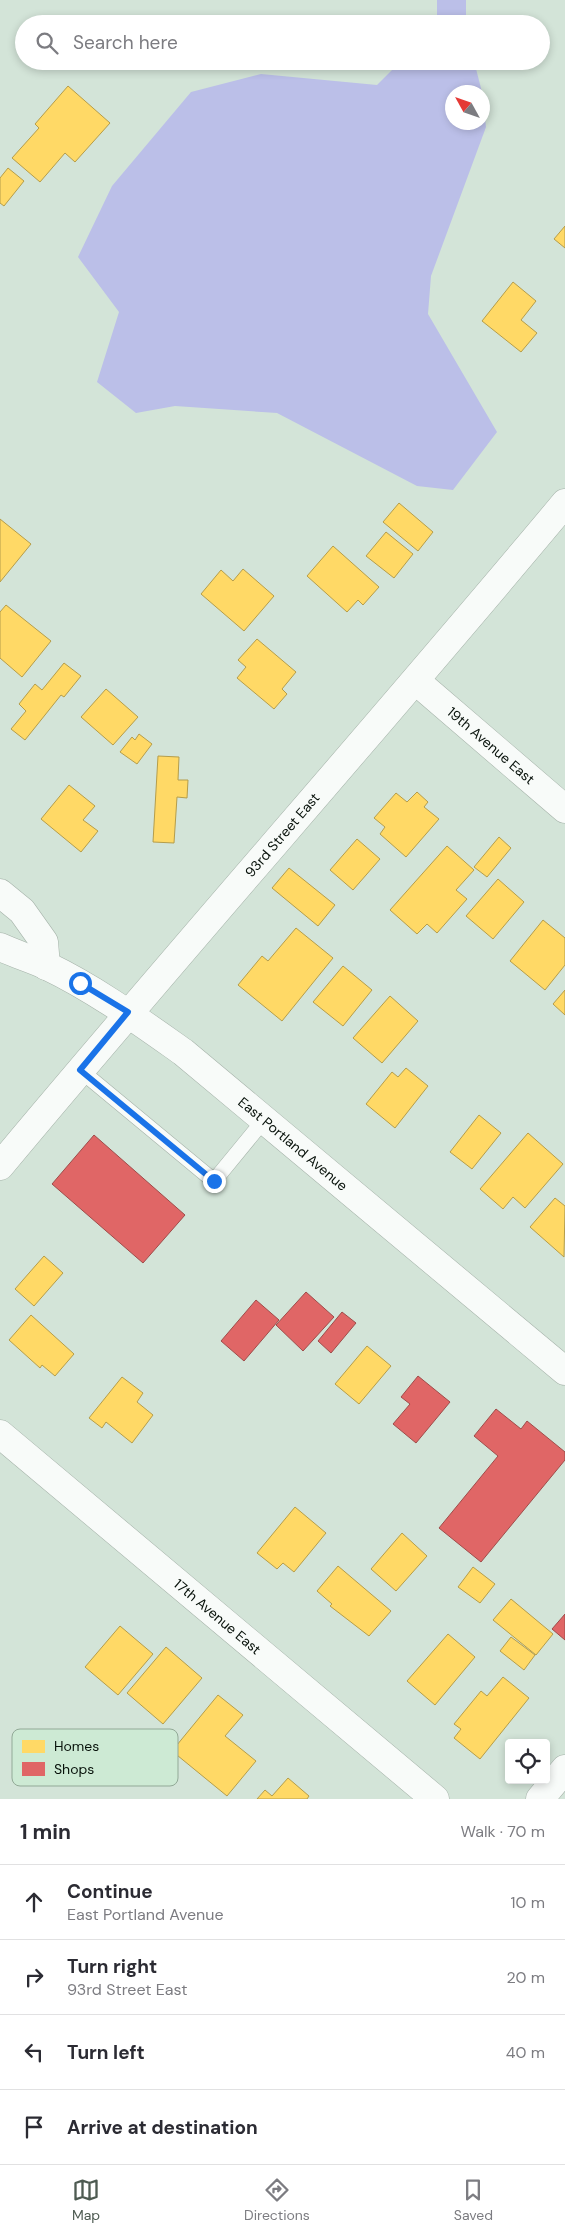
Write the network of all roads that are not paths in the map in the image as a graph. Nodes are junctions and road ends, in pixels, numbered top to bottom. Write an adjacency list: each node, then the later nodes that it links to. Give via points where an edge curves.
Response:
1 (565, 503): 2 (street, 93rd Street East)
2 (416, 681): 3 (street, 19th Avenue East); 7 (street, 93rd Street East)
3 (565, 809)
4 (0, 893): 6 (street, via 22,912 44,942)
5 (0, 948): 6 (street, East Portland Avenue)
6 (46, 966): 7 (street, East Portland Avenue)
7 (128, 1012): 8 (street, 93rd Street East); 9 (street, East Portland Avenue, via 183,1052)
8 (80, 1070): 9 (lane, via 214,1181); 10 (street, 93rd Street East)
9 (264, 1120): 11 (street, East Portland Avenue)
10 (0, 1166)
11 (565, 1371)
12 (0, 1434): 14 (street, 17th Avenue East)
13 (565, 1769): 15 (street)
14 (435, 1799)
15 (540, 1799)

